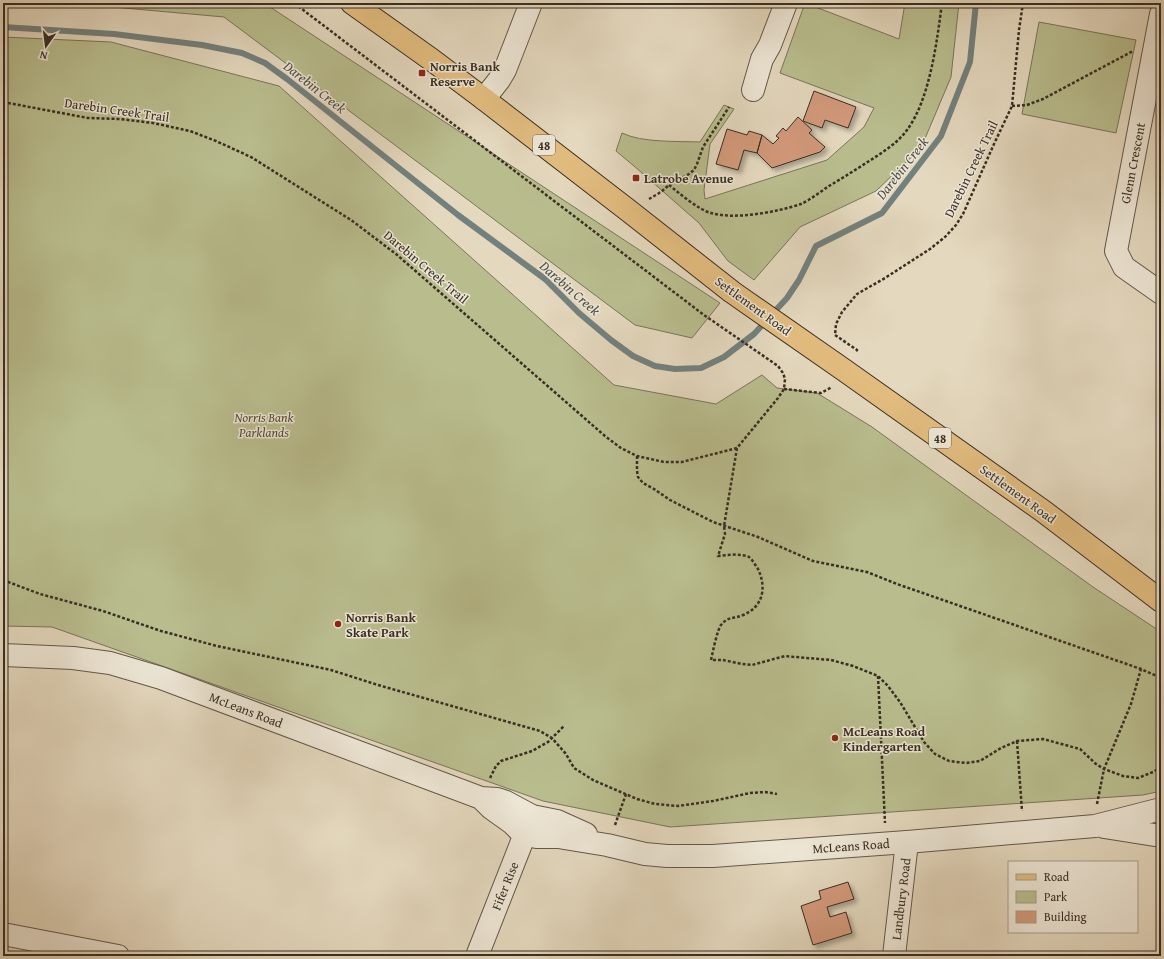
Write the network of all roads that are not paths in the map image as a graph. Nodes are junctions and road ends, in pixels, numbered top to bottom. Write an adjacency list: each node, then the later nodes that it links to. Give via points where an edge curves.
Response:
1 (352, 3): 6 (main road, Settlement Road / 48)
2 (531, 3): 6 (street, via 505,70)
3 (786, 3): 5 (street, via 762,59)
4 (1161, 14): 7 (street, Glenn Crescent, via 1116,251 1124,267)
5 (753, 90)
6 (484, 99): 8 (main road, Settlement Road / 48, via 732,292 1043,511)
7 (1161, 293)
8 (1161, 601)
9 (3, 655): 11 (street, McLeans Road, via 73,658 110,663 161,678 481,798 506,802)
10 (1161, 809): 12 (street, McLeans Road)
11 (529, 825): 14 (street, McLeans Road, via 557,821 607,845 667,856 713,856); 17 (street, Fifer Rise)
12 (1095, 826): 13 (street, McLeans Road); 14 (street, McLeans Road)
13 (1161, 836)
14 (907, 842): 18 (street, Landbury Road)
15 (3, 934): 16 (street)
16 (118, 956)
17 (477, 956)
18 (894, 956)

